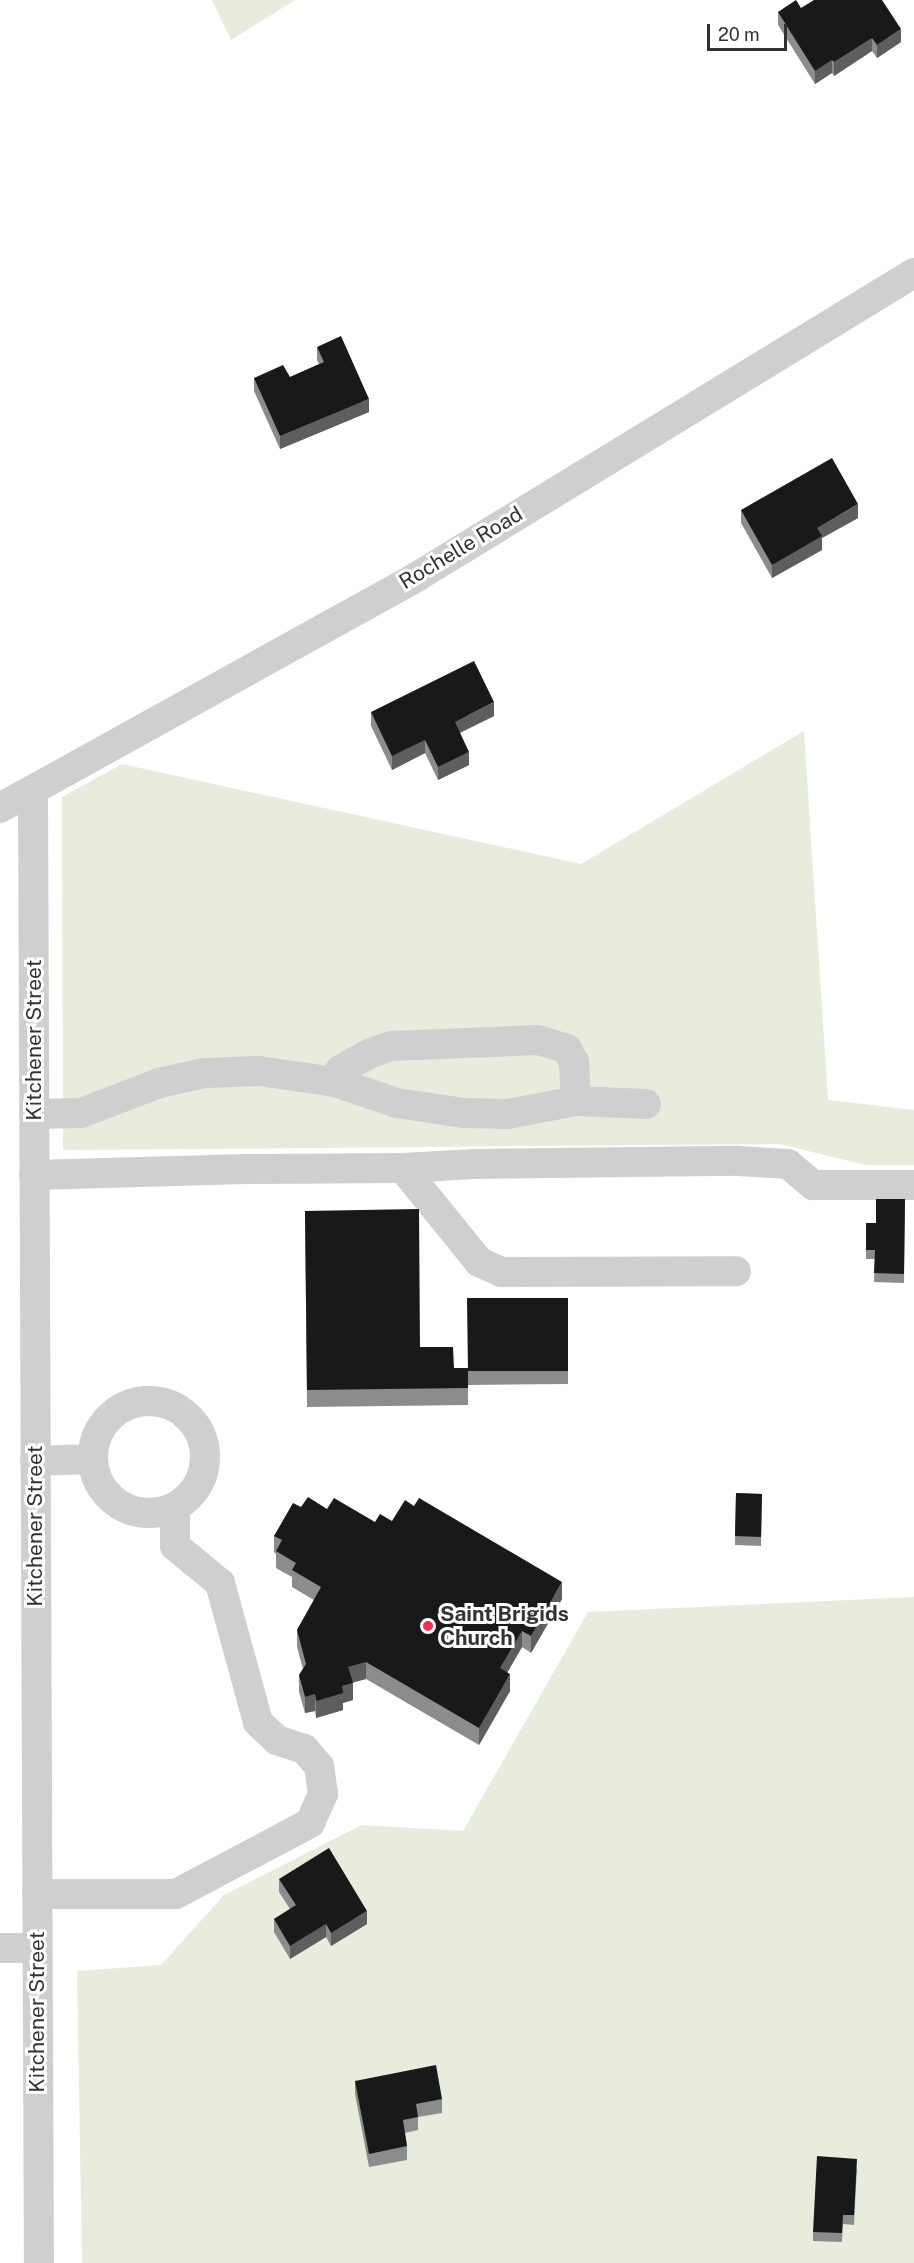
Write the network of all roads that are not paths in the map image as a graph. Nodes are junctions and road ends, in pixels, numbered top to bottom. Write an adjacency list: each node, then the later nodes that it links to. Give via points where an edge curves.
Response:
1 (914, 273): 2 (street, Rochelle Road, via 418,576)
2 (33, 790): 3 (street, Rochelle Road); 7 (street, Kitchener Street)
3 (0, 808)
4 (335, 1082): 5 (street, via 397,1103 464,1113 508,1114); 5 (street, via 340,1070 391,1046 538,1040 567,1049 574,1062); 7 (street, via 259,1071 205,1073 159,1083 81,1113)
5 (576, 1101): 6 (street)
6 (646, 1104)
7 (34, 1114): 9 (street, Kitchener Street)
8 (402, 1168): 9 (street); 10 (street, via 738,1161 788,1164 813,1185); 11 (street, via 479,1262 501,1272)
9 (34, 1174): 13 (street, Kitchener Street)
10 (914, 1185)
11 (736, 1271)
12 (92, 1460): 13 (street); 14 (street, via 98,1481 111,1500 131,1511 153,1514); 14 (street, via 94,1440 117,1409 150,1400 166,1402 185,1412 200,1430 206,1451 203,1474 193,1494)
13 (35, 1461): 15 (street, Kitchener Street)
14 (175, 1508): 15 (street, via 175,1546 220,1583 258,1722 277,1740 304,1749 319,1766 323,1794 310,1823 176,1894)
15 (37, 1894): 17 (street, Kitchener Street)
16 (0, 1948): 17 (street)
17 (37, 1948): 18 (street, Kitchener Street)
18 (39, 2263)

